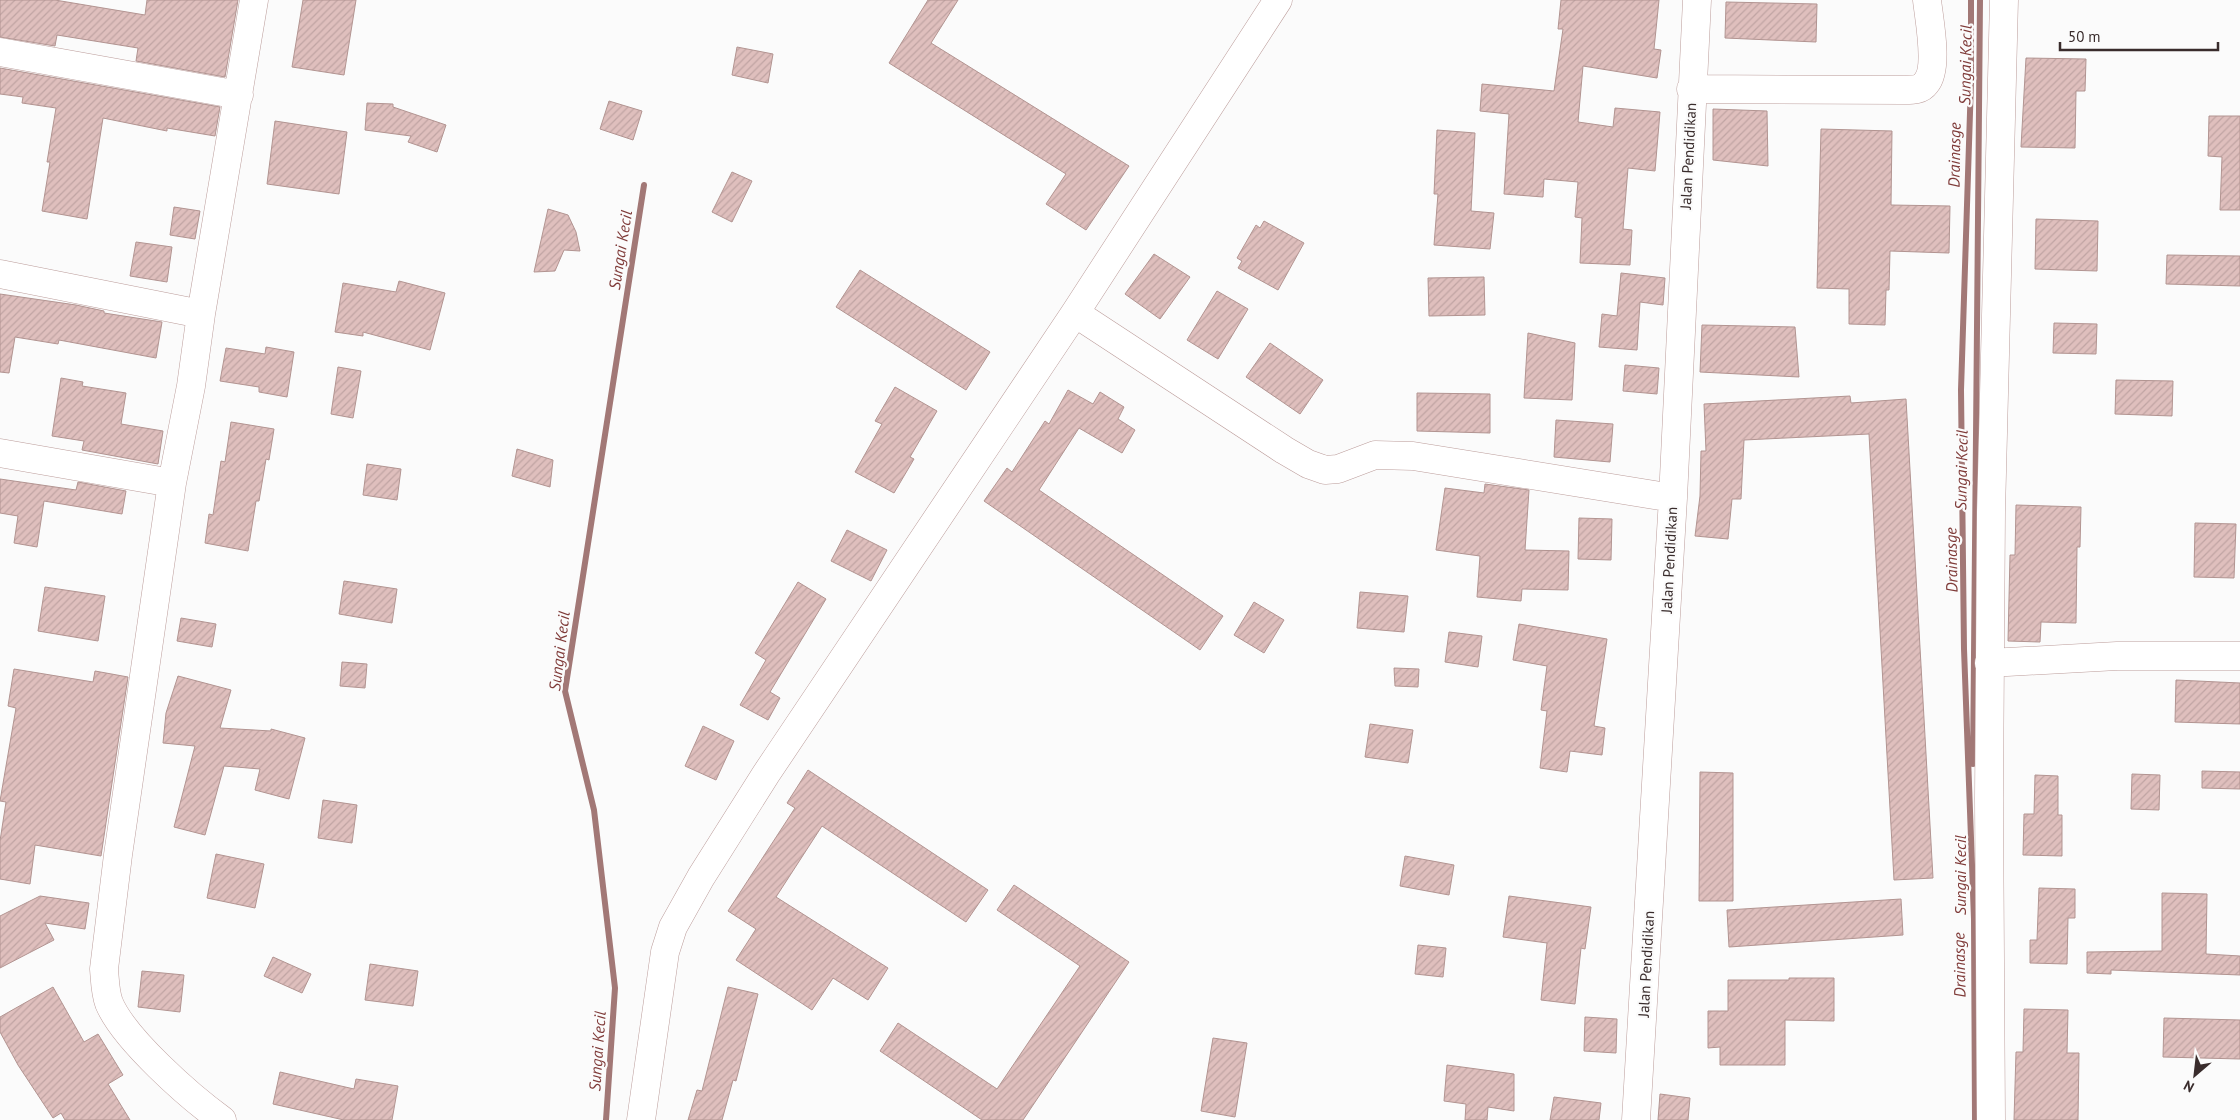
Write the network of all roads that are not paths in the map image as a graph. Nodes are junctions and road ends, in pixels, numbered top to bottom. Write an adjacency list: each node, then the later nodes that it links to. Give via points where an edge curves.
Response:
1 (254, 0): 8 (street)
2 (1278, 0): 10 (street)
3 (1697, 0): 7 (street, Jalan Pendidikan)
4 (1927, 0): 7 (street, via 1931,71 1927,82 1920,88)
5 (2004, 0): 16 (street)
6 (0, 52): 8 (street)
7 (1691, 89): 14 (street, Jalan Pendidikan)
8 (239, 95): 11 (street)
9 (0, 274): 11 (street)
10 (1075, 313): 14 (street, via 1284,450 1325,470 1338,469 1375,455 1413,456); 18 (street, via 766,774 673,927 660,975)
11 (201, 314): 13 (street)
12 (0, 453): 13 (street)
13 (172, 483): 17 (street, via 118,855 106,951 105,988 114,1013 161,1069)
14 (1673, 498): 19 (street, Jalan Pendidikan)
15 (2240, 656): 16 (street, via 2118,656)
16 (1990, 663): 20 (street)
17 (222, 1120)
18 (641, 1120)
19 (1636, 1120)
20 (1991, 1120)

